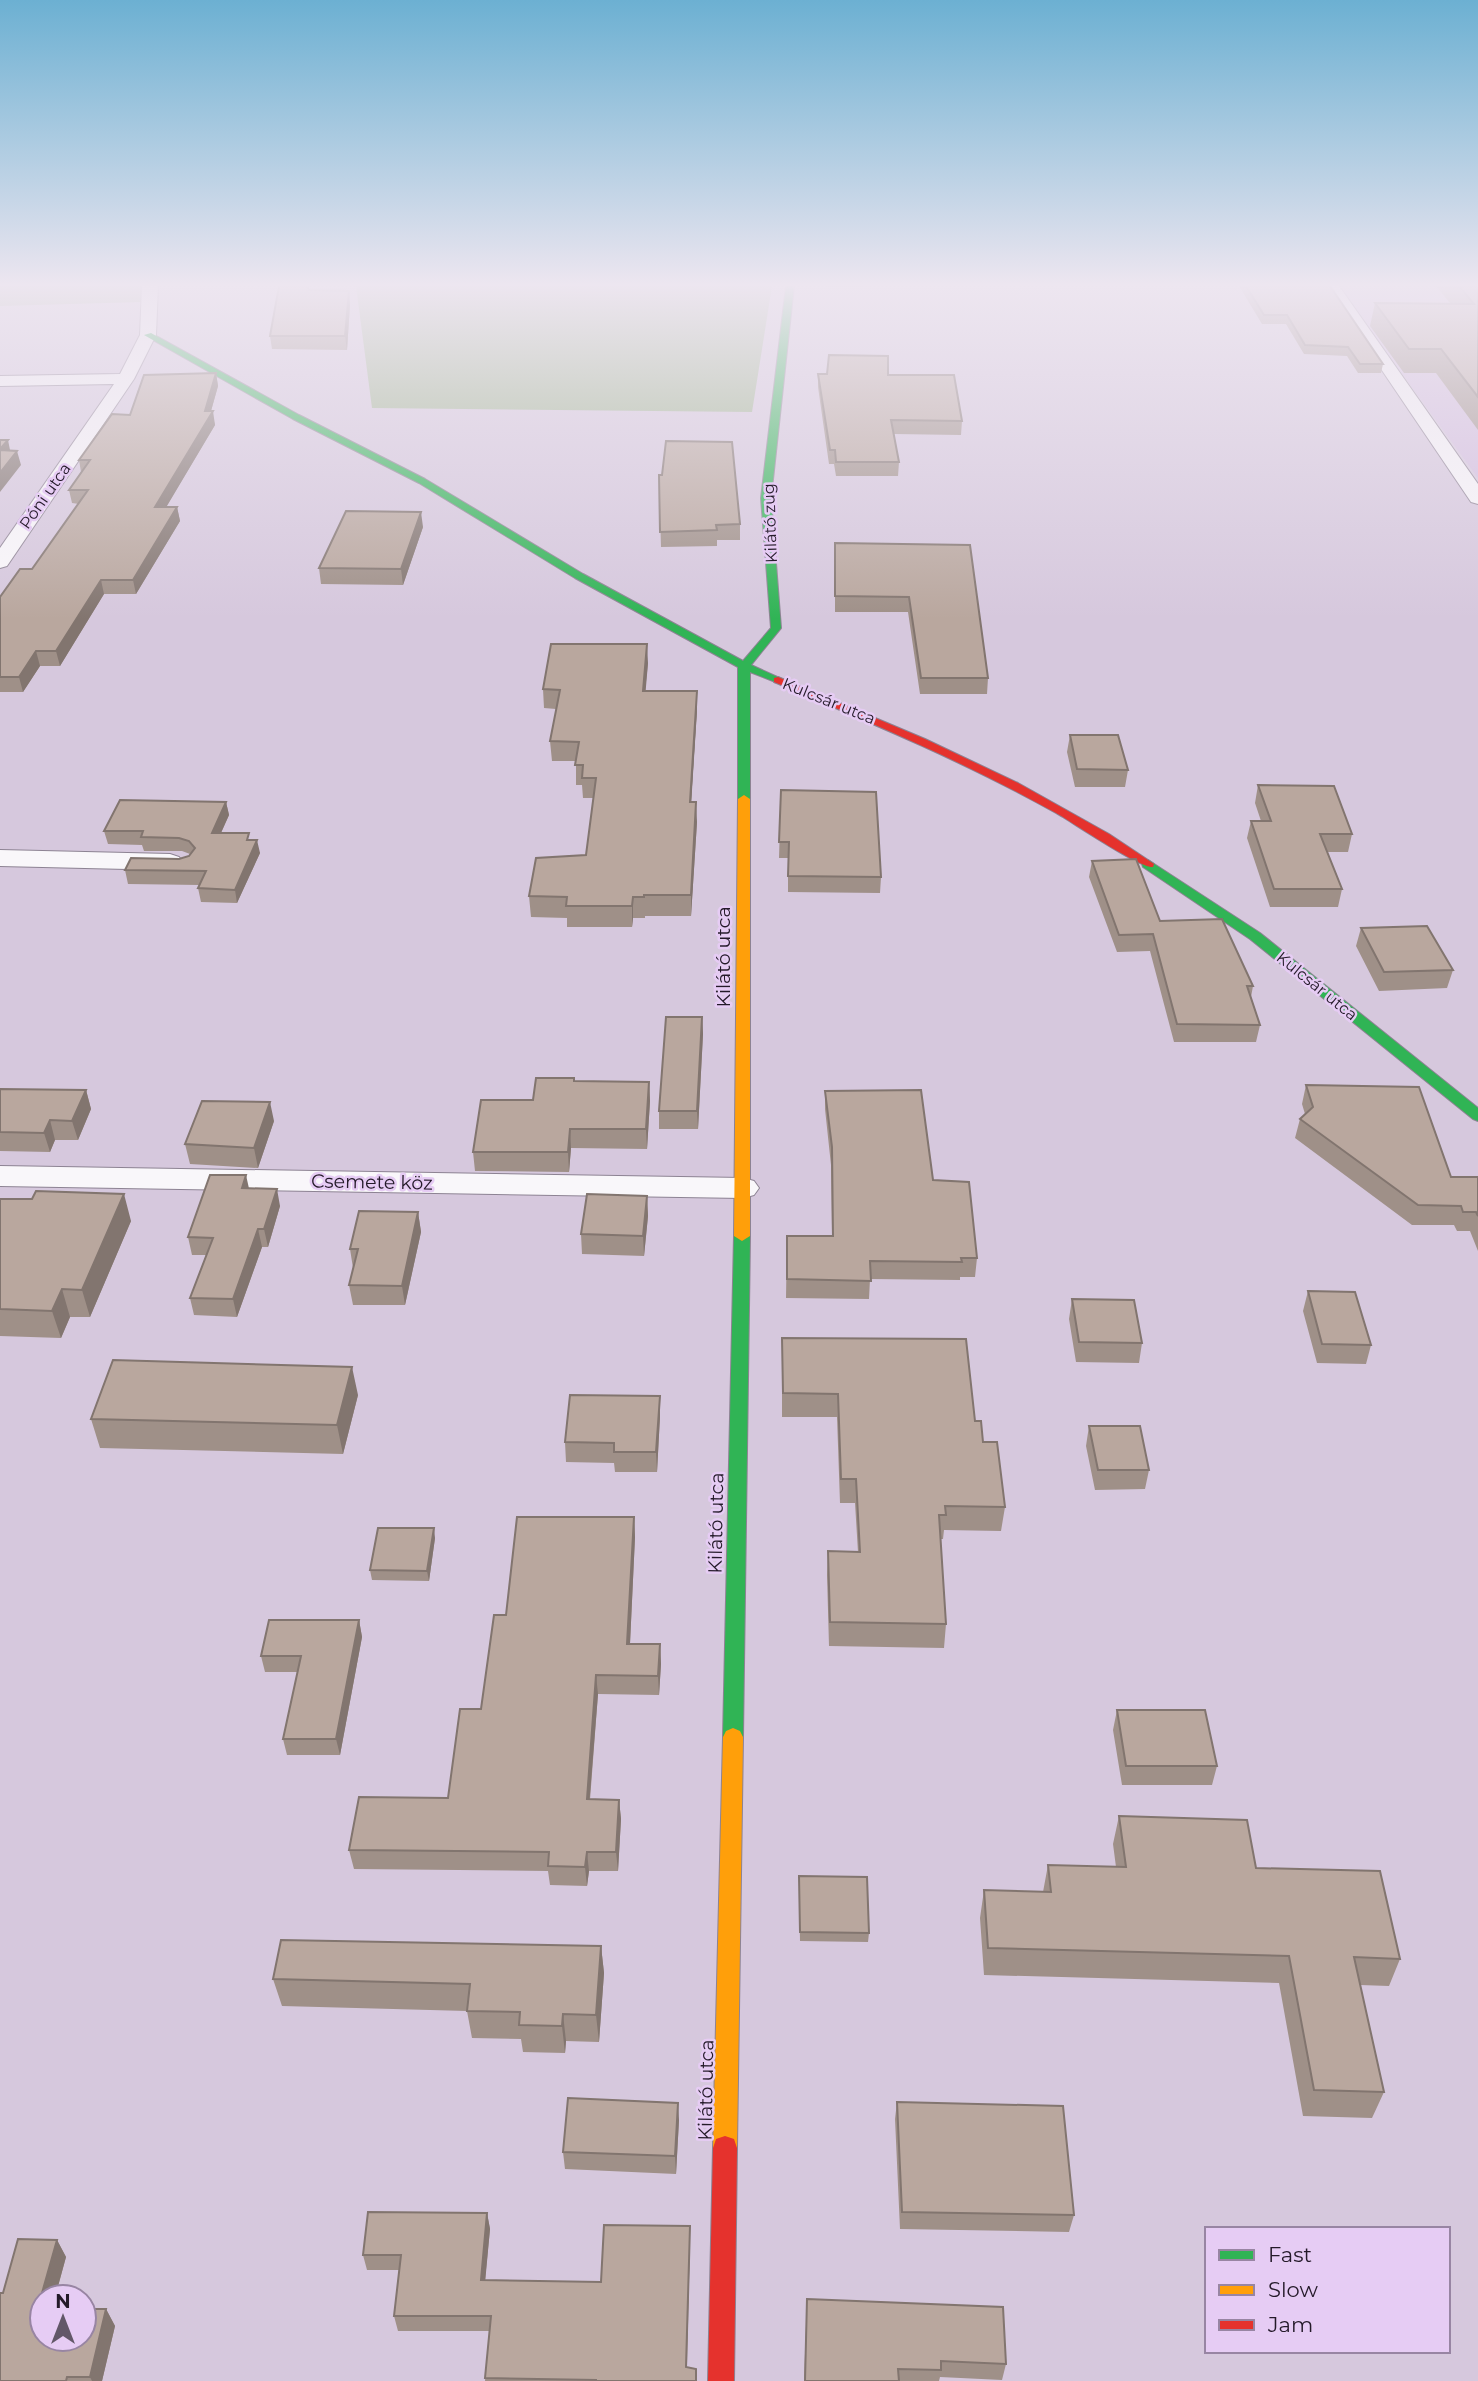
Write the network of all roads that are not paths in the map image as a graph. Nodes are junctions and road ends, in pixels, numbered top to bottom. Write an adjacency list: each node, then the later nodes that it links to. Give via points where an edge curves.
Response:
1 (113, 397): 6 (street, Póni utca)
2 (260, 397): 7 (street, Kulcsár utca, via 422,481 579,576)
3 (777, 397): 7 (street, Kilátó zug, via 766,498 776,628)
4 (1409, 397): 5 (street)
5 (1478, 498)
6 (1, 558)
7 (744, 666): 10 (street, Kulcsár utca, via 922,740 1103,834 1255,936); 12 (street, Kilátó utca)
8 (0, 858): 9 (street)
9 (182, 862)
10 (1478, 1116)
11 (0, 1176): 12 (street, Csemete köz)
12 (743, 1188): 13 (street, Kilátó utca)
13 (721, 2381)

